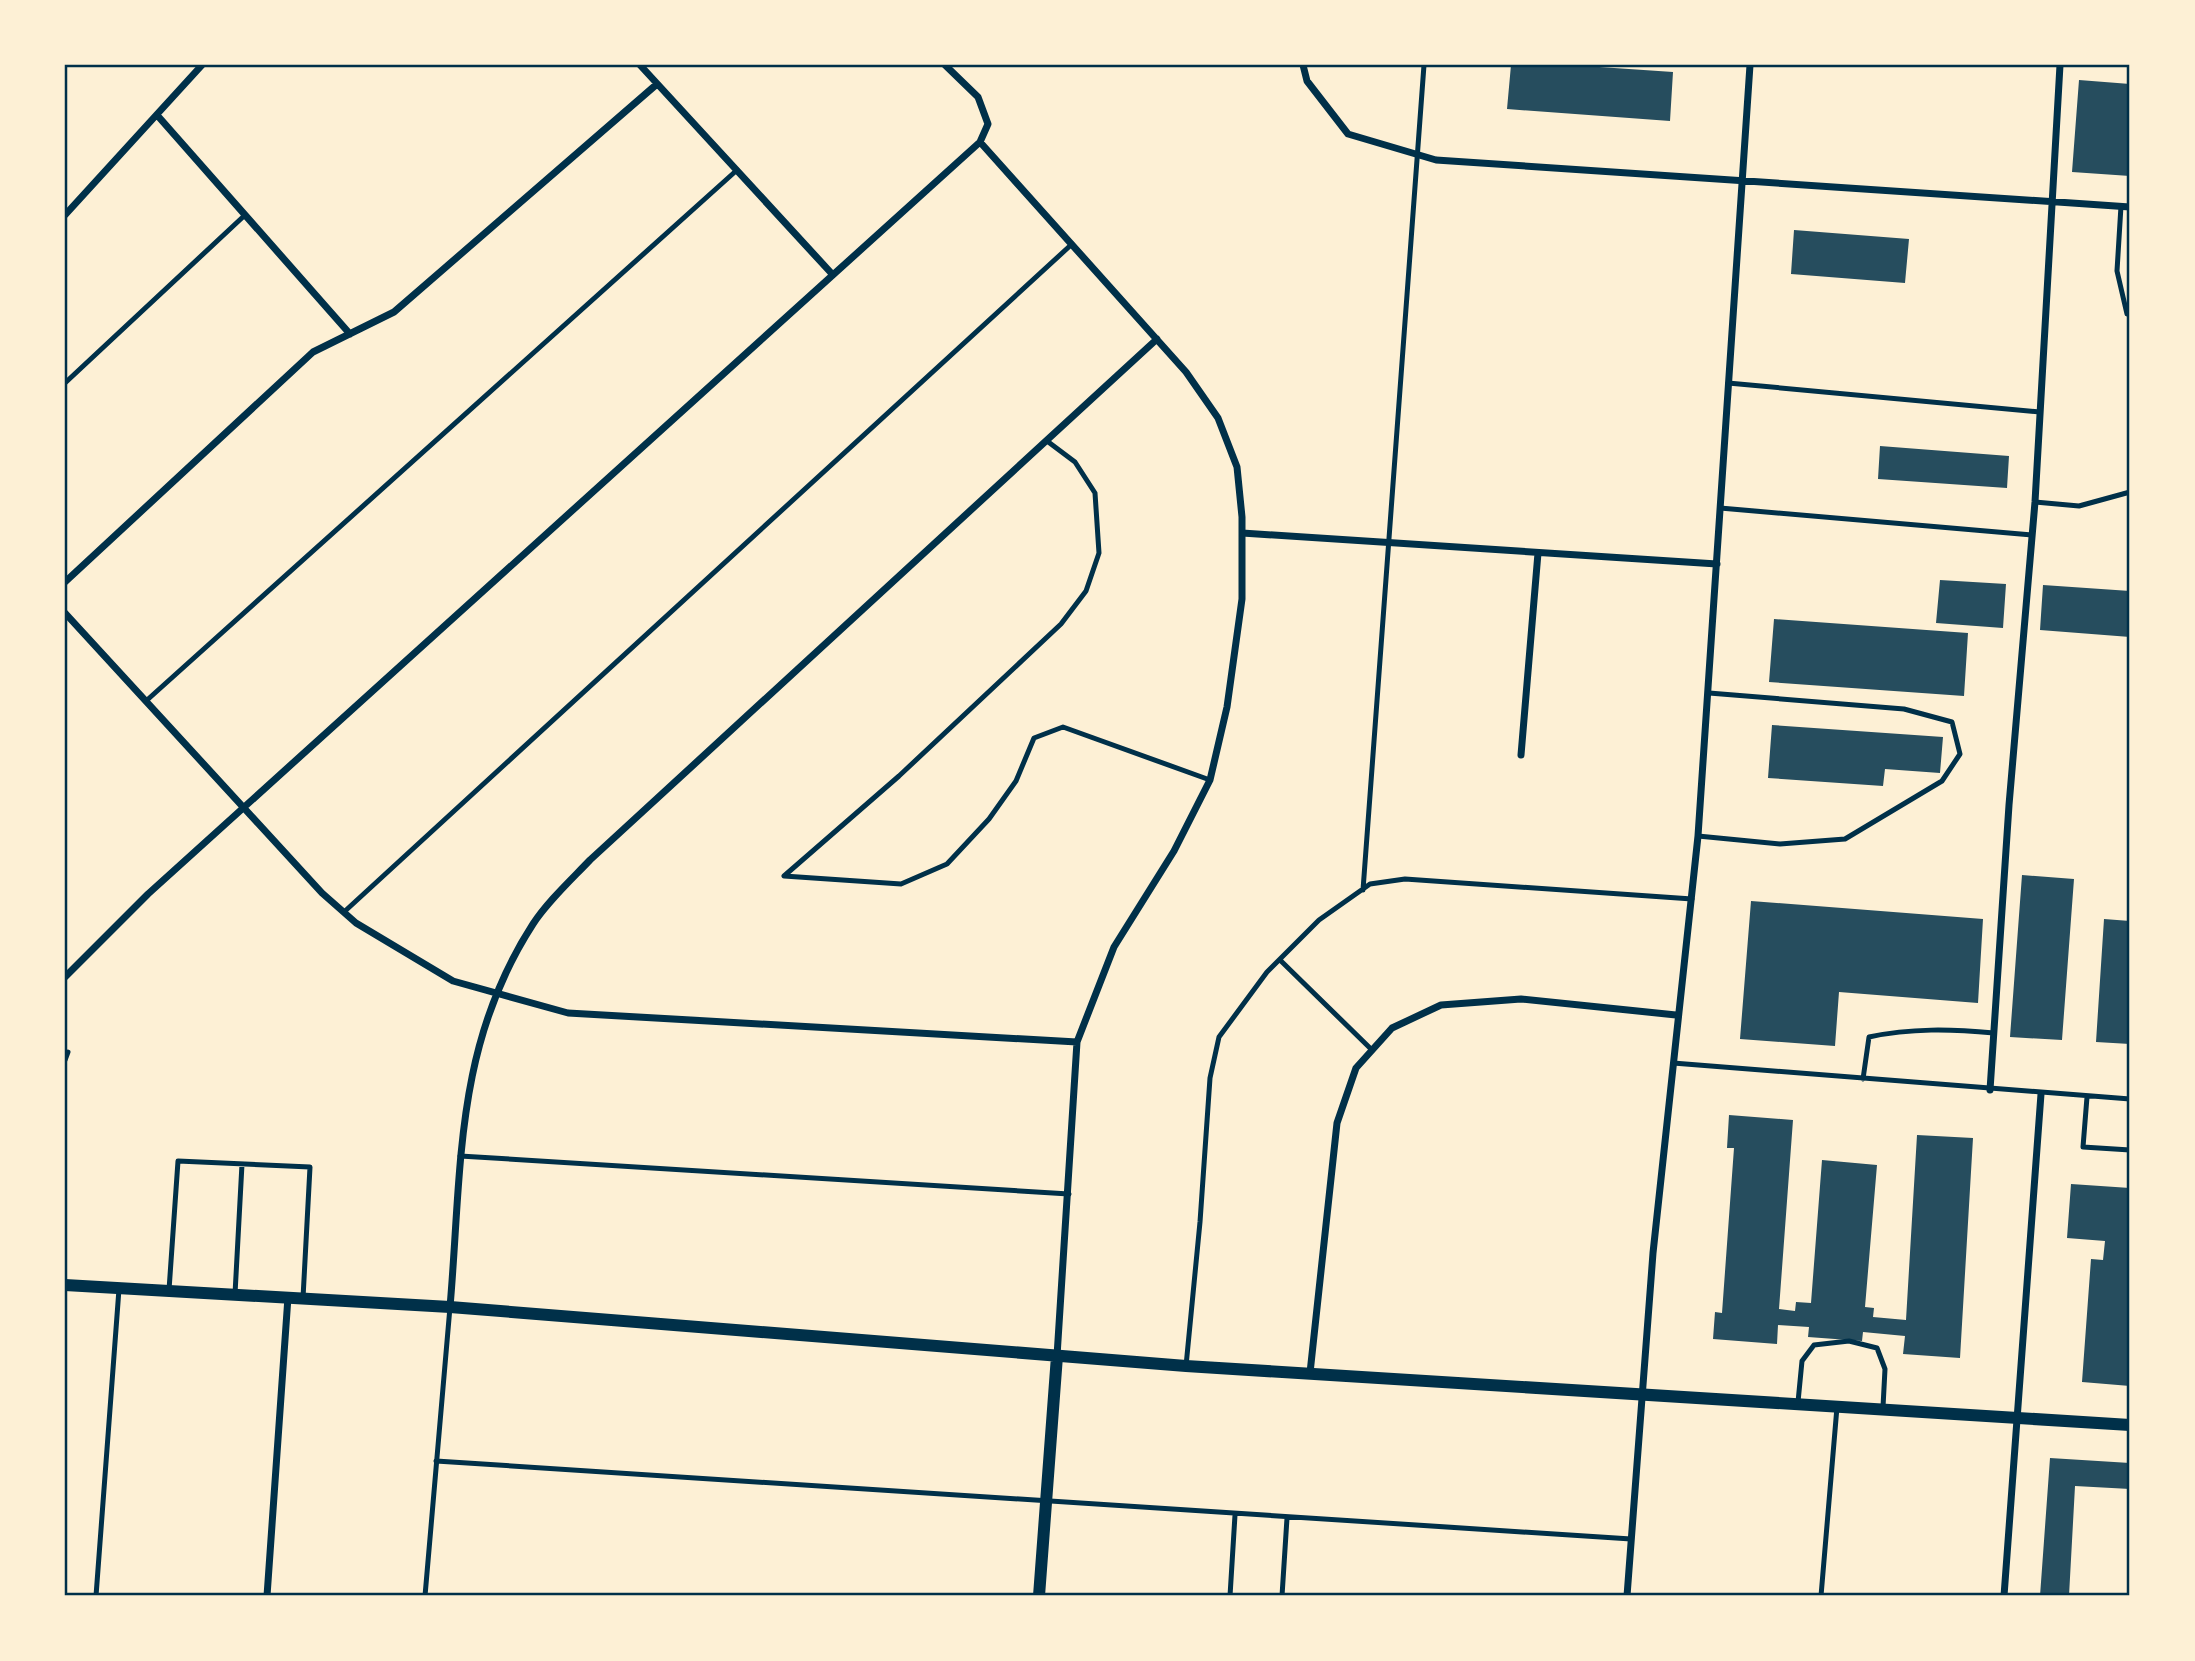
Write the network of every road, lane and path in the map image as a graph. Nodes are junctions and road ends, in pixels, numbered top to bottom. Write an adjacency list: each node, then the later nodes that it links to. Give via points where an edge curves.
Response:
1 (202, 65): 9 (street)
2 (640, 65): 8 (street)
3 (945, 65): 10 (street, via 978,97 988,124)
4 (1303, 65): 11 (street, via 1307,81 1348,134)
5 (1424, 65): 11 (lane)
6 (1750, 65): 13 (street)
7 (2060, 65): 14 (street)
8 (657, 84): 12 (street); 22 (street, via 394,312)
9 (157, 115): 17 (street); 18 (street)
10 (980, 142): 19 (street); 20 (street)
11 (1417, 155): 13 (street, via 1436,160); 33 (lane)
12 (737, 170): 20 (street); 39 (lane)
13 (1740, 179): 14 (street); 25 (street)
14 (2051, 202): 15 (street); 26 (street)
15 (2121, 206): 16 (street); 21 (lane, via 2117,271)
16 (2130, 207)
17 (65, 215)
18 (245, 215): 22 (street); 24 (lane)
19 (1072, 244): 23 (street); 46 (lane)
20 (833, 275): 42 (street)
21 (2130, 315)
22 (350, 334): 36 (street, via 313,352)
23 (1157, 339): 27 (street); 31 (street, via 1218,418 1237,467)
24 (65, 383)
25 (1728, 383): 26 (lane); 30 (street)
26 (2040, 412): 29 (street)
27 (1047, 441): 41 (lane, via 1075,462 1095,492 1099,553 1086,591 1051,634 784,876 901,884 947,863 989,819 1016,781 1034,738 1063,727); 49 (street, via 590,860 534,922)
28 (2130, 492): 29 (lane, via 2079,506)
29 (2035, 502): 32 (street)
30 (1720, 509): 32 (lane); 35 (street)
31 (1242, 533): 33 (street); 41 (street, via 1242,599 1227,707)
32 (2032, 535): 51 (street)
33 (1390, 543): 34 (street); 44 (lane)
34 (1538, 553): 35 (street); 40 (street)
35 (1717, 564): 38 (street)
36 (65, 582)
37 (65, 613): 39 (street)
38 (1709, 693): 43 (street); 43 (lane, via 1904,709 1952,722 1960,754 1942,781 1844,839 1780,844)
39 (146, 701): 42 (street)
40 (1521, 755)
41 (1210, 780): 52 (street, via 1174,851 1114,947)
42 (244, 808): 46 (street); 48 (street)
43 (1698, 836): 45 (street)
44 (1363, 890): 45 (lane, via 1370,884 1405,879); 47 (lane, via 1319,920)
45 (1692, 899): 50 (street)
46 (344, 912): 49 (street, via 453,981)
47 (1280, 960): 53 (lane); 74 (lane, via 1219,1037 1210,1078)
48 (65, 977)
49 (497, 994): 52 (street, via 568,1013); 63 (street, via 472,1065)
50 (1676, 1015): 53 (street, via 1521,999 1441,1005 1392,1028); 56 (street)
51 (1994, 1032): 57 (lane, via 1942,1028 1869,1037); 58 (street)
52 (1077, 1042): 65 (street)
53 (1372, 1050): 75 (street, via 1356,1068 1337,1124)
54 (68, 1052): 55 (lane)
55 (65, 1059)
56 (1672, 1063): 57 (lane); 76 (street)
57 (1863, 1079): 58 (lane)
58 (1990, 1090): 59 (lane)
59 (2041, 1094): 60 (lane); 80 (street)
60 (2087, 1097): 61 (lane); 62 (lane, via 2083,1147)
61 (2130, 1099)
62 (2130, 1150)
63 (458, 1156): 65 (lane); 72 (street)
64 (242, 1164): 68 (lane, via 178,1161); 69 (lane); 71 (lane, via 310,1167)
65 (1069, 1194): 73 (street)
66 (65, 1285): 67 (street)
67 (119, 1288): 68 (street); 87 (lane)
68 (169, 1290): 69 (street)
69 (235, 1294): 70 (street)
70 (288, 1297): 71 (street); 88 (street)
71 (303, 1298): 72 (street)
72 (450, 1307): 73 (street); 82 (lane)
73 (1057, 1356): 74 (street); 83 (street)
74 (1185, 1366): 75 (street)
75 (1310, 1373): 76 (street)
76 (1642, 1393): 77 (street); 86 (street)
77 (1798, 1402): 78 (street); 79 (lane, via 1802,1361 1814,1345 1849,1341 1877,1348 1885,1369)
78 (1838, 1404): 79 (street); 94 (lane)
79 (1883, 1408): 80 (street)
80 (2018, 1417): 81 (street); 95 (street)
81 (2130, 1425)
82 (436, 1461): 83 (lane); 89 (lane)
83 (1046, 1503): 84 (lane); 90 (street)
84 (1235, 1515): 85 (lane); 91 (lane)
85 (1287, 1518): 86 (lane); 92 (lane)
86 (1631, 1539): 93 (street)
87 (96, 1596)
88 (267, 1596)
89 (425, 1596)
90 (1039, 1596)
91 (1230, 1596)
92 (1282, 1596)
93 (1627, 1596)
94 (1821, 1596)
95 (2004, 1596)

